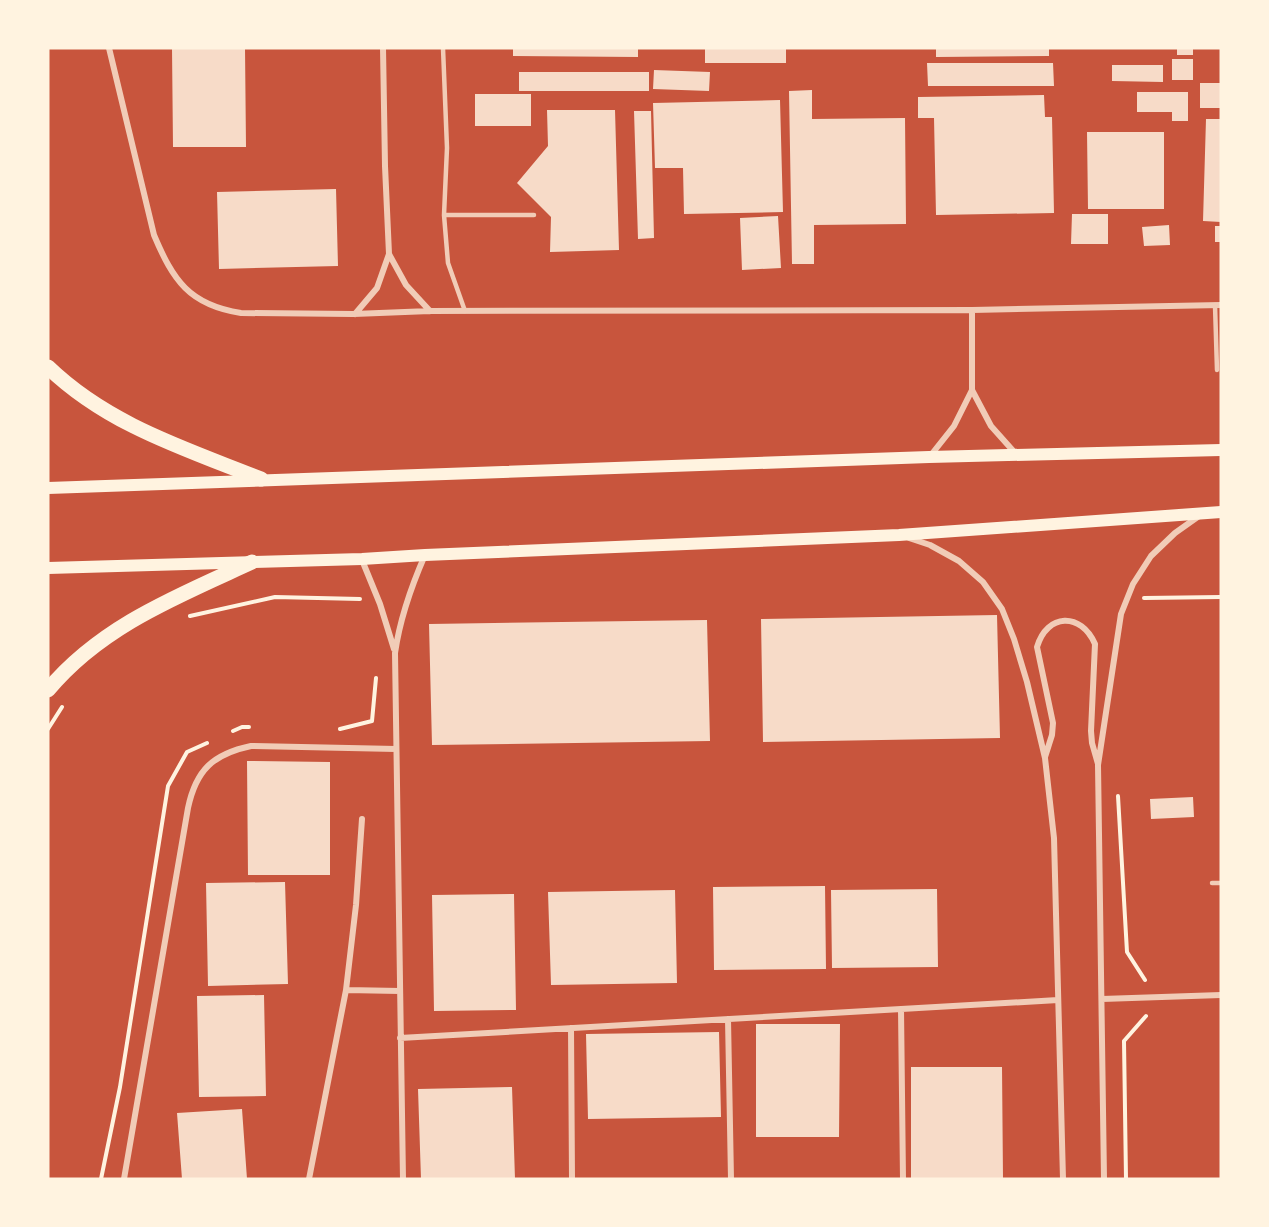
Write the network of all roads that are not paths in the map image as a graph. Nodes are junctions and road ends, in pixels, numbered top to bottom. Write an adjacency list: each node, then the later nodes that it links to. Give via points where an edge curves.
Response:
1 (109, 48): 11 (street, via 154,235 180,284 224,310 241,313)
2 (383, 48): 6 (street)
3 (443, 48): 4 (lane, via 447,148)
4 (444, 215): 5 (lane); 10 (lane, via 448,262)
5 (534, 215)
6 (389, 254): 9 (street, via 406,285); 11 (street, via 376,288)
7 (1218, 305): 8 (street); 13 (lane)
8 (972, 310): 10 (street); 14 (street)
9 (430, 311): 10 (street); 11 (street)
10 (465, 311)
11 (354, 314)
12 (48, 367): 18 (main road, via 97,406 139,430)
13 (1217, 369)
14 (972, 390): 16 (street, via 992,426); 17 (street, via 954,426)
15 (1221, 450): 16 (main road)
16 (1018, 456): 17 (main road)
17 (929, 458): 18 (main road)
18 (261, 479): 19 (main road)
19 (48, 488)
20 (1221, 512): 21 (main road)
21 (1204, 513): 22 (main road); 31 (street, via 1174,533 1151,556 1127,598 1121,614)
22 (899, 535): 23 (main road); 30 (street, via 930,544 959,561 983,582 1002,609 1027,682)
23 (425, 555): 24 (main road); 27 (street, via 406,601)
24 (362, 559): 25 (main road); 27 (street)
25 (252, 562): 26 (main road); 28 (main road, via 140,614 75,660)
26 (48, 567)
27 (395, 653): 29 (street)
28 (48, 690)
29 (396, 749): 36 (street); 44 (street, via 251,746 232,750 201,772 188,808)
30 (1045, 758): 31 (street, via 1053,723 1037,647 1048,627 1058,621 1070,621 1090,633 1095,644 1091,731); 39 (street, via 1054,838)
31 (1098, 765): 38 (street)
32 (362, 819): 35 (street)
33 (1212, 883): 34 (lane)
34 (1221, 883)
35 (346, 990): 36 (street); 45 (street)
36 (400, 991): 43 (street)
37 (1221, 995): 38 (street)
38 (1102, 999): 51 (street)
39 (1058, 1000): 40 (street); 50 (street)
40 (901, 1009): 41 (street); 49 (street)
41 (728, 1019): 42 (street); 48 (street)
42 (571, 1028): 43 (street); 47 (street)
43 (400, 1038): 46 (street)
44 (124, 1179)
45 (309, 1179)
46 (403, 1179)
47 (572, 1179)
48 (731, 1179)
49 (903, 1179)
50 (1063, 1179)
51 (1104, 1179)

